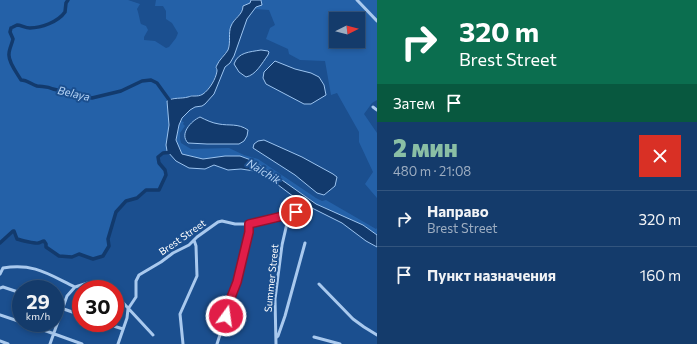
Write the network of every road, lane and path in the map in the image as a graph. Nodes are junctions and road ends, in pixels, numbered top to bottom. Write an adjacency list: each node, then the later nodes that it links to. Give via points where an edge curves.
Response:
1 (357, 0): 2 (street)
2 (377, 21)
3 (373, 107): 4 (street)
4 (377, 110)
5 (296, 212): 6 (street, Brest Street)
6 (287, 215): 7 (street, Brest Street); 28 (street, Summer Street, via 276,290)
7 (249, 224): 8 (street, Brest Street, via 220,222); 35 (street, via 237,282)
8 (194, 240): 18 (street, Brest Street, via 139,275 136,281 136,297); 34 (street, via 196,276 180,314)
9 (305, 243): 28 (street, via 285,316)
10 (0, 274): 12 (street, via 1,269 16,266 31,268 46,272)
11 (319, 284): 26 (street, via 353,319)
12 (72, 285)
13 (0, 288): 14 (street)
14 (12, 290)
15 (72, 290): 16 (street)
16 (64, 304)
17 (124, 304): 18 (street)
18 (128, 309): 21 (street, Brest Street); 25 (street)
19 (0, 315): 20 (street)
20 (12, 319)
21 (124, 325)
22 (48, 332): 24 (street)
23 (122, 332): 33 (street, Brest Street)
24 (54, 334): 31 (street); 32 (street)
25 (153, 335)
26 (377, 335)
27 (314, 337): 37 (street)
28 (276, 338): 36 (street, Summer Street)
29 (0, 341): 30 (street)
30 (8, 344)
31 (50, 344)
32 (82, 344)
33 (118, 344)
34 (182, 344)
35 (216, 344)
36 (276, 344)
37 (340, 344)

